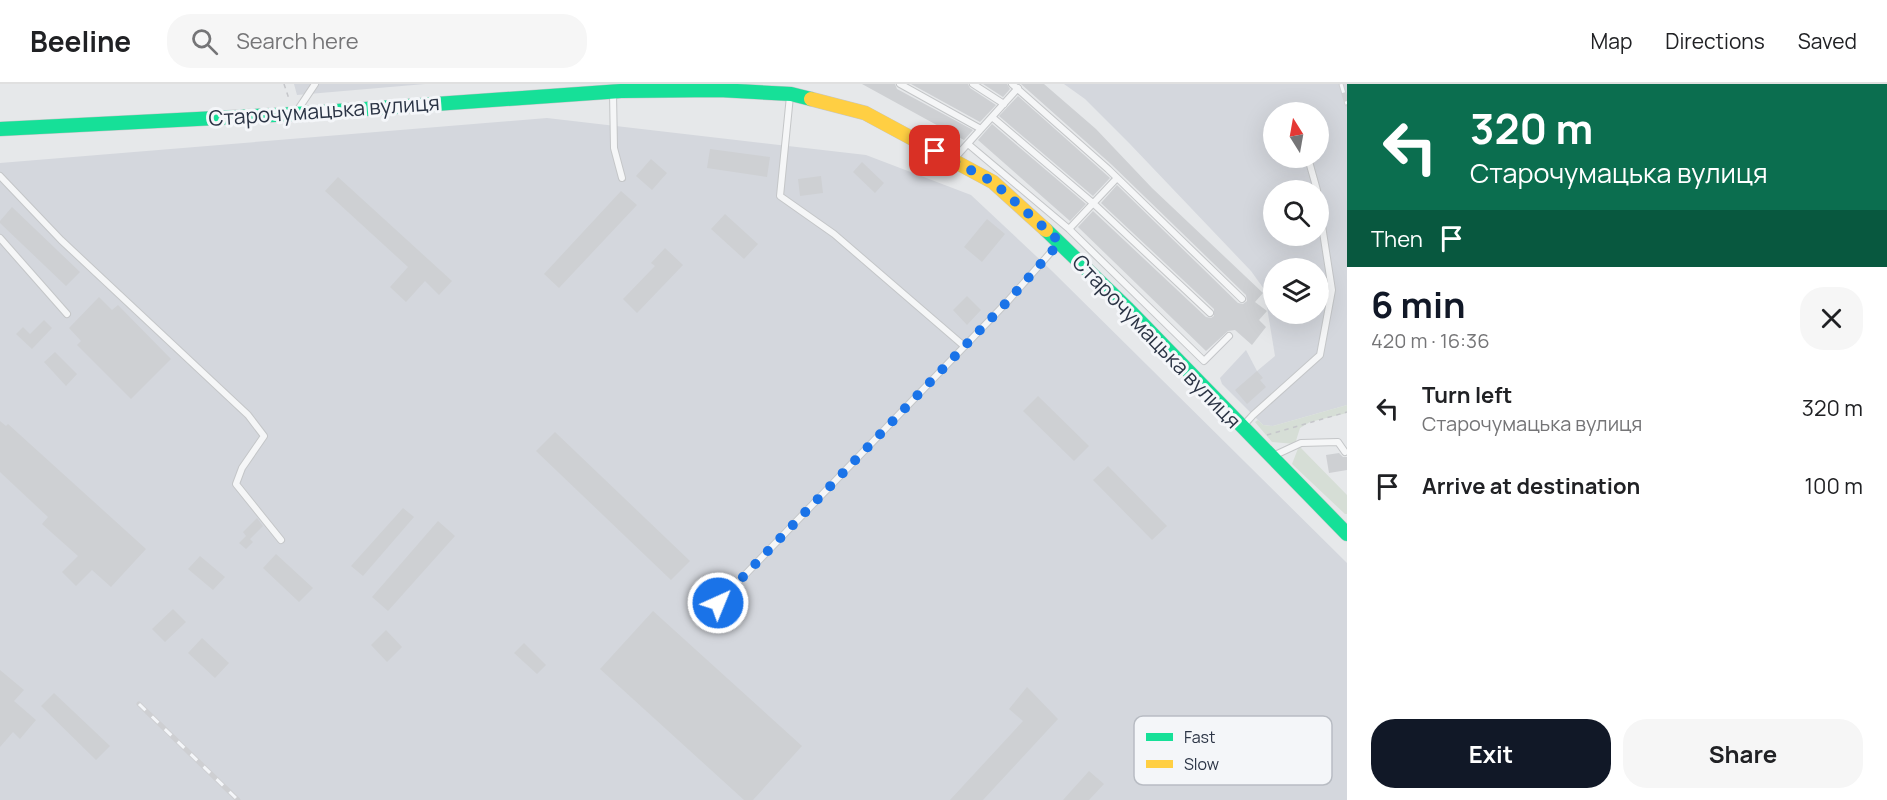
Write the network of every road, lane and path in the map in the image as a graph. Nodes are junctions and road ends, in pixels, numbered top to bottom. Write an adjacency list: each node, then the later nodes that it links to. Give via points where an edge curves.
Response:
1 (284, 84): 12 (path)
2 (315, 84): 12 (lane)
3 (900, 84): 15 (lane)
4 (973, 84): 11 (lane)
5 (1015, 86): 11 (lane); 20 (lane)
6 (643, 87): 7 (street, Старочумацька вулиця); 10 (street, Старочумацька вулиця)
7 (682, 87): 8 (street, Старочумацька вулиця)
8 (745, 88): 9 (street, Старочумацька вулиця)
9 (788, 91): 17 (street, Старочумацька вулиця, via 865,113); 30 (lane, via 780,196 834,234)
10 (613, 92): 12 (street, Старочумацька вулиця); 19 (lane, via 614,148)
11 (1004, 104): 13 (lane)
12 (294, 114): 14 (street, Старочумацька вулиця)
13 (992, 117): 15 (lane); 21 (lane)
14 (0, 129)
15 (981, 129): 16 (lane)
16 (968, 144): 17 (lane); 22 (lane)
17 (953, 160): 24 (street, Старочумацька вулиця, via 993,182)
18 (0, 176): 37 (lane, via 61,240 248,415 264,436 236,484)
19 (622, 178)
20 (1117, 178): 21 (lane); 26 (lane)
21 (1094, 204): 22 (lane); 27 (lane)
22 (1069, 229): 29 (lane, via 1204,361)
23 (0, 238): 28 (lane)
24 (1060, 242): 30 (lane); 32 (street, Старочумацька вулиця)
25 (1325, 246): 32 (lane, via 1332,290 1320,355)
26 (1242, 299)
27 (1210, 313)
28 (68, 314)
29 (1229, 336)
30 (964, 346): 38 (lane)
31 (1347, 412): 33 (path)
32 (1242, 428): 33 (street, Старочумацька вулиця)
33 (1254, 440): 35 (street, Старочумацька вулиця)
34 (1345, 452): 35 (lane, via 1338,442 1301,443)
35 (1269, 456): 36 (street, Старочумацька вулиця)
36 (1347, 534)
37 (281, 540)
38 (718, 603)

